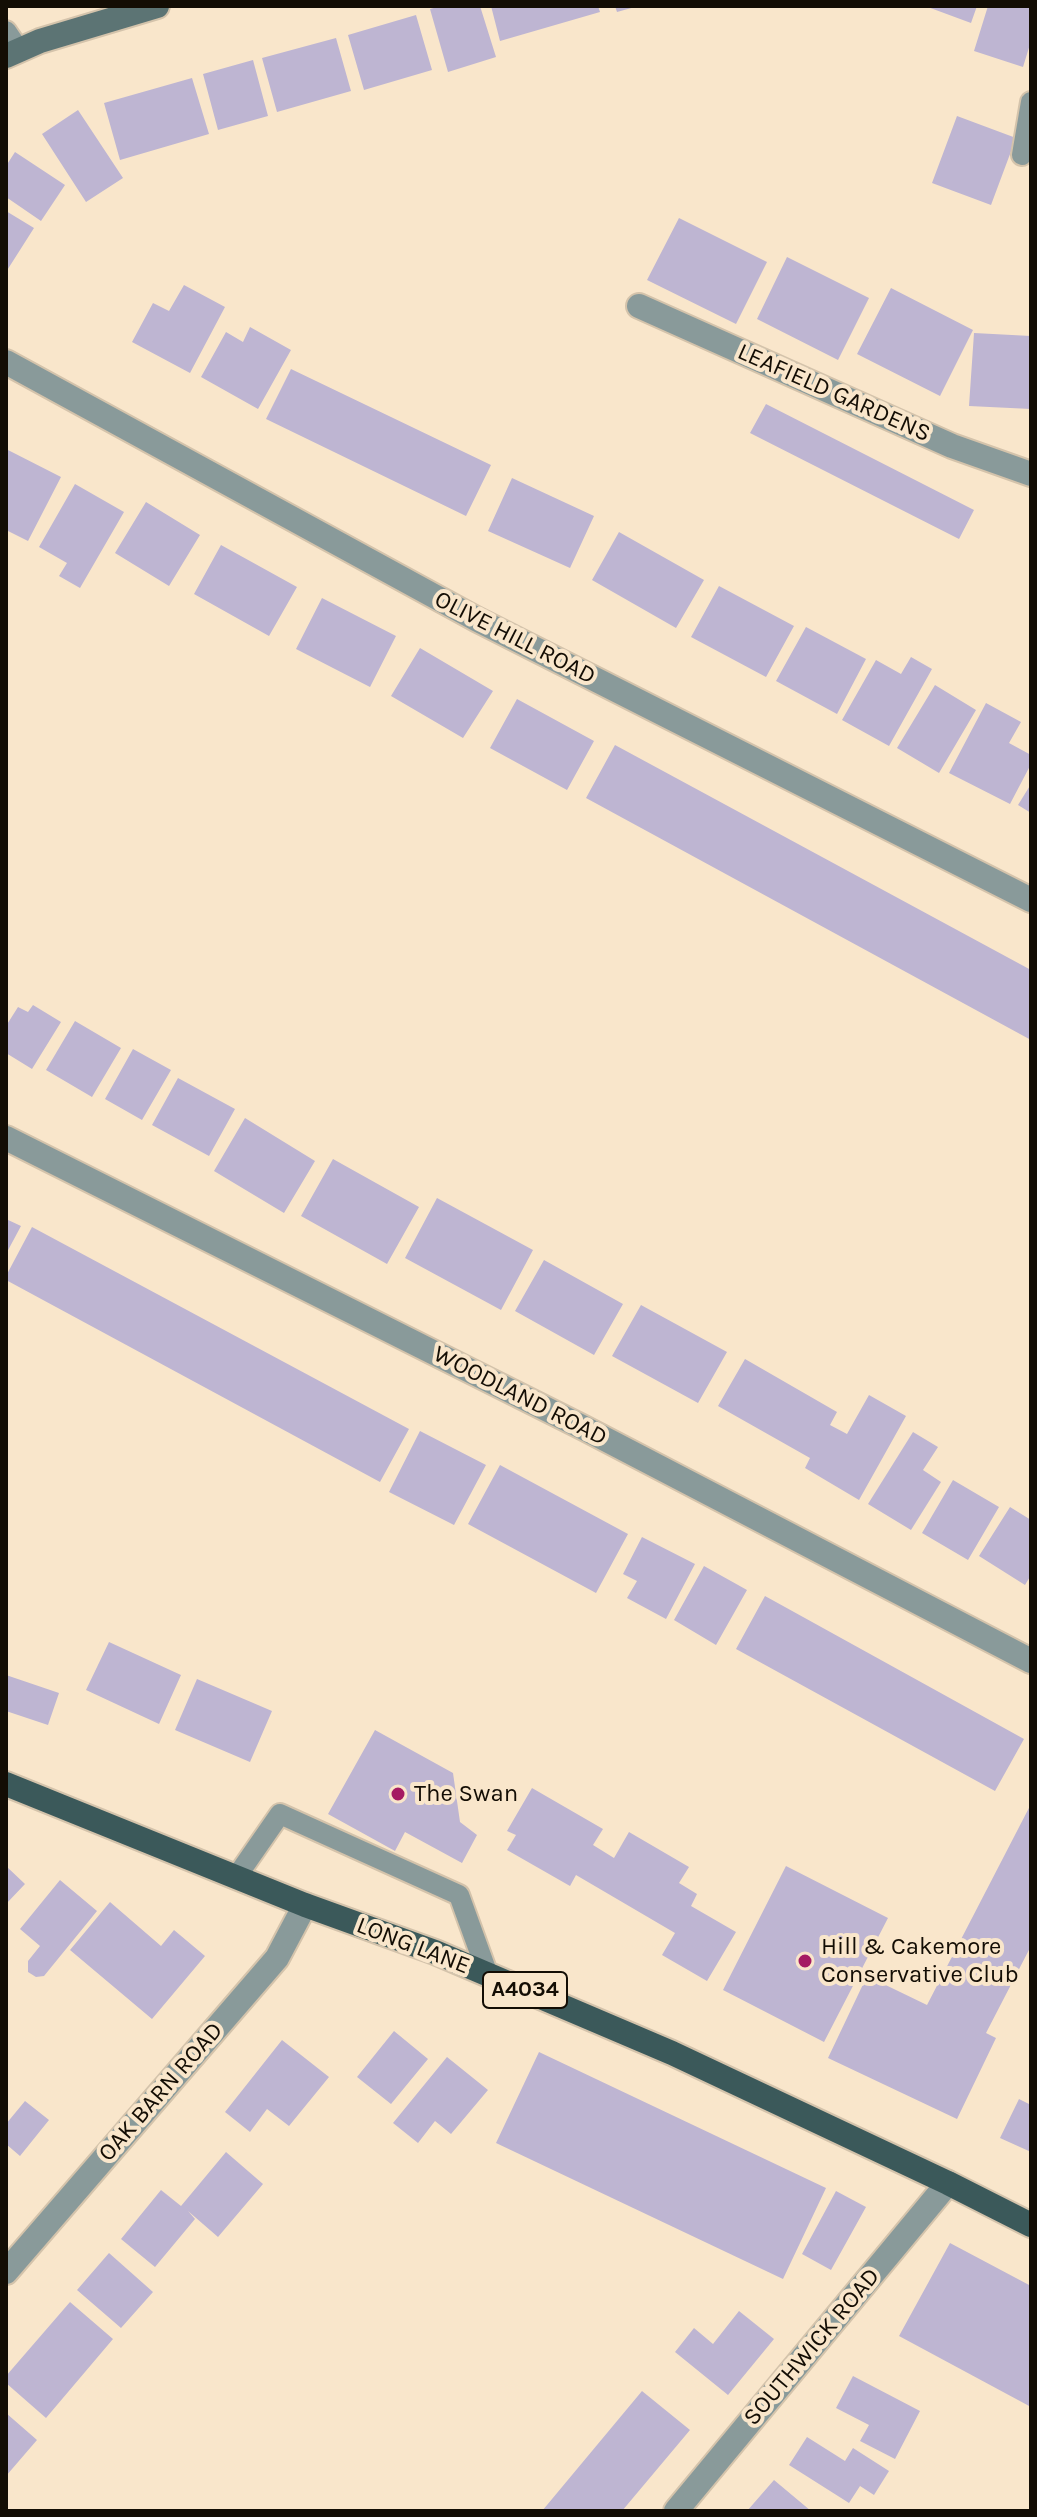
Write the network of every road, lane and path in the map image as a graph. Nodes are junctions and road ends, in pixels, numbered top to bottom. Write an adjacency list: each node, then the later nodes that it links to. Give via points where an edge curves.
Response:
1 (157, 6): 2 (street)
2 (10, 46)
3 (1031, 102): 4 (lane)
4 (1022, 155)
5 (639, 306): 7 (street, LEAFIELD GARDENS, via 952,446)
6 (6, 362): 8 (street, OLIVE HILL ROAD, via 476,619)
7 (1031, 474)
8 (1031, 900)
9 (6, 1138): 10 (street, WOODLAND ROAD, via 596,1434)
10 (1031, 1661)
11 (6, 1784): 12 (main road, LONG LANE / A4034)
12 (237, 1876): 13 (main road, LONG LANE / A4034); 14 (lane, via 280,1814 459,1895)
13 (305, 1905): 14 (main road, LONG LANE / A4034); 17 (street, OAK BARN ROAD, via 277,1958)
14 (488, 1975): 15 (main road, LONG LANE / A4034, via 672,2053)
15 (948, 2183): 16 (main road, LONG LANE / A4034); 18 (street, SOUTHWICK ROAD)
16 (1031, 2225)
17 (6, 2272)
18 (676, 2511)

